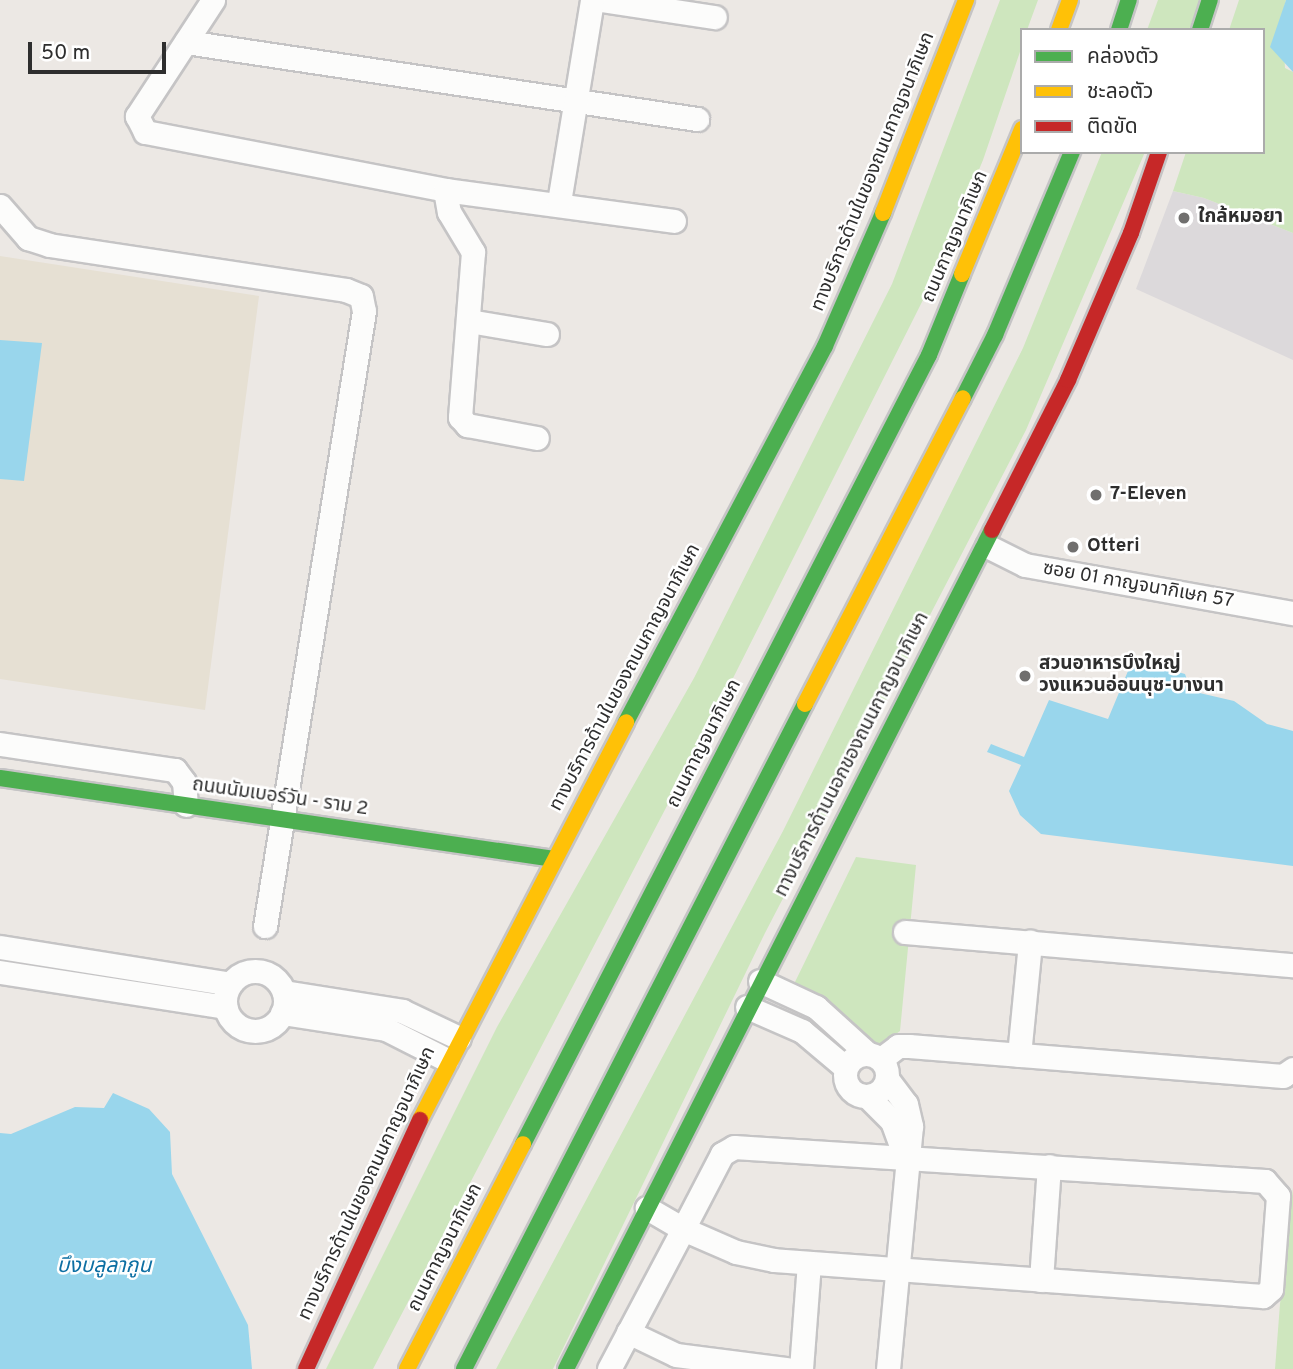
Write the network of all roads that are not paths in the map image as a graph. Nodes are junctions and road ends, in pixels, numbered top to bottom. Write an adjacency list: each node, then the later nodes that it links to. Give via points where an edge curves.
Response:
1 (214, 0): 12 (street)
2 (592, 0): 13 (street)
3 (602, 0): 8 (street)
4 (966, 0): 31 (main road, ทางบริการด้านในของถนนกาญจนาภิเษก, via 859,274 825,346)
5 (1070, 0): 9 (main road)
6 (1129, 0): 10 (main road)
7 (1210, 0): 11 (main road)
8 (715, 17)
9 (1060, 28)
10 (1120, 28)
11 (1201, 28)
12 (186, 42): 13 (street); 18 (street, via 137,116 145,132)
13 (576, 101): 14 (street); 19 (street)
14 (697, 119)
15 (1020, 134): 58 (main road, ถนนกาญจนาภิเษก, via 929,355)
16 (1071, 154): 59 (main road, via 995,335)
17 (1158, 154): 25 (main road, ทางบริการด้านนอกของถนนกาญจนาภิเษก, via 1131,233 1068,380)
18 (445, 190): 19 (street); 22 (street, via 449,212 473,251)
19 (559, 202): 21 (street)
20 (0, 206): 30 (street, via 28,238 49,245 346,290 361,296 364,311)
21 (674, 220)
22 (469, 321): 23 (street); 24 (street, via 459,412 462,421)
23 (547, 334)
24 (537, 438)
25 (987, 546): 26 (street, ซอย 01 กาญจนากิเษก 57, via 1024,565); 38 (main road, ทางบริการด้านนอกของถนนกาญจนาภิเษก)
26 (1293, 613)
27 (0, 744): 29 (street, via 175,770 184,782)
28 (0, 778): 29 (main road, ถนนนัมเบอร์วัน - ราม 2)
29 (186, 805): 30 (main road, ถนนนัมเบอร์วัน - ราม 2)
30 (280, 819): 31 (main road, ถนนนัมเบอร์วัน - ราม 2); 32 (street)
31 (554, 859): 42 (main road, ทางบริการด้านในของถนนกาญจนาภิเษก)
32 (265, 926)
33 (905, 932): 34 (street)
34 (1030, 942): 36 (street); 43 (street)
35 (0, 947): 39 (street)
36 (1293, 965)
37 (0, 972): 39 (street)
38 (760, 981): 41 (main road, ทางบริการด้านนอกของถนนกาญจนาภิเษก); 45 (street, via 816,1007)
39 (228, 995): 40 (street, via 244,973 261,972 275,978); 40 (street, via 234,1023 251,1031 270,1027)
40 (283, 1002): 42 (street, via 402,1011); 44 (street, via 386,1029)
41 (747, 1007): 46 (street, via 802,1031); 51 (main road, ทางบริการด้านนอกของถนนกาญจนาภิเษก)
42 (458, 1038): 44 (main road, ทางบริการด้านในของถนนกาญจนาภิเษก)
43 (1019, 1055): 45 (street, via 898,1046); 47 (street, via 1283,1076)
44 (447, 1060): 57 (main road, ทางบริการด้านในของถนนกาญจนาภิเษก)
45 (878, 1064): 46 (street, via 854,1057); 48 (street, via 880,1091); 49 (street, via 906,1104 911,1126)
46 (846, 1068): 48 (street, via 849,1088)
47 (1293, 1069)
48 (867, 1096): 49 (street, via 892,1121)
49 (905, 1156): 50 (street); 52 (street, via 734,1147 722,1154); 54 (street)
50 (1049, 1166): 55 (street); 55 (street, via 1265,1181 1278,1196 1273,1273 1271,1289 1263,1296)
51 (647, 1208): 52 (street); 60 (main road, ทางบริการด้านนอกของถนนกาญจนาภิเษก)
52 (683, 1228): 53 (street, via 736,1252); 56 (street)
53 (809, 1263): 54 (street); 64 (street)
54 (896, 1269): 55 (street); 65 (street)
55 (1041, 1280)
56 (628, 1332): 61 (street); 62 (street, via 676,1355)
57 (306, 1369)
58 (407, 1369)
59 (464, 1369)
60 (566, 1369)
61 (609, 1369)
62 (774, 1369): 63 (street)
63 (788, 1369)
64 (801, 1369)
65 (888, 1369)

